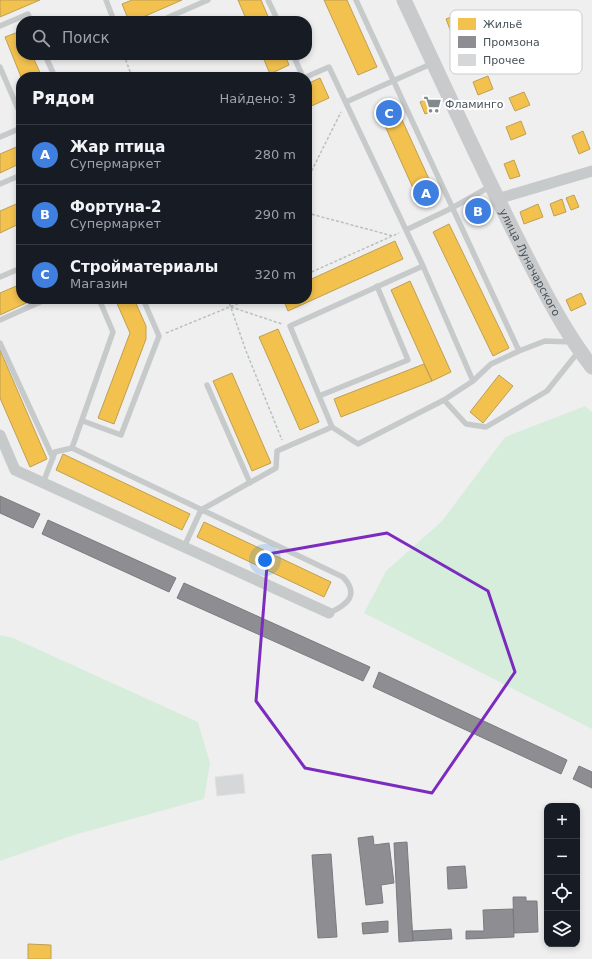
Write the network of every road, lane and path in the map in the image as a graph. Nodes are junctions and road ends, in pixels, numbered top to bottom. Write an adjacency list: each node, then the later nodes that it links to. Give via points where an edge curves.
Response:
1 (106, 0): 6 (lane)
2 (208, 0): 7 (lane)
3 (268, 0): 8 (lane)
4 (356, 0): 20 (lane)
5 (404, 0): 14 (street, улица Луначарского)
6 (112, 16)
7 (171, 16)
8 (276, 16)
9 (16, 19): 10 (lane)
10 (0, 26)
11 (47, 60): 16 (lane)
12 (126, 60): 17 (path)
13 (295, 60): 18 (lane)
14 (433, 62): 20 (lane); 29 (street, улица Луначарского)
15 (0, 67): 22 (lane)
16 (52, 72)
17 (130, 72)
18 (301, 72)
19 (312, 74): 21 (lane, via 329,67)
20 (392, 80): 21 (lane); 30 (lane)
21 (346, 102): 25 (path); 32 (lane)
22 (16, 104)
23 (16, 130): 24 (lane)
24 (0, 137)
25 (312, 170)
26 (592, 171): 29 (street)
27 (16, 177): 28 (lane)
28 (0, 184)
29 (494, 192): 30 (lane); 49 (street, улица Луначарского)
30 (452, 208): 32 (lane); 50 (lane)
31 (312, 214): 33 (path)
32 (406, 230): 33 (path); 34 (lane)
33 (393, 236): 36 (path)
34 (423, 266): 38 (lane); 52 (lane)
35 (16, 270): 37 (lane)
36 (312, 272)
37 (0, 277)
38 (377, 286): 46 (lane); 54 (lane, via 408,360)
39 (37, 304): 45 (lane)
40 (101, 304): 56 (lane, via 113,332)
41 (145, 304): 47 (lane)
42 (230, 304): 44 (path)
43 (237, 304): 44 (path)
44 (231, 307): 46 (path); 47 (path); 59 (path)
45 (0, 320)
46 (290, 326): 54 (lane)
47 (159, 336): 56 (lane, via 121,435)
48 (0, 343): 61 (lane)
49 (576, 346): 50 (lane, via 544,341); 51 (street, улица Луначарского); 55 (lane, via 547,391 486,427 466,424)
50 (519, 351): 52 (lane, via 491,364)
51 (592, 367)
52 (473, 382): 55 (lane)
53 (206, 385): 63 (lane)
54 (319, 396): 57 (lane)
55 (444, 400): 57 (lane, via 358,444)
56 (83, 421): 60 (lane)
57 (332, 427): 59 (lane)
58 (0, 435): 62 (street, via 16,470)
59 (285, 447): 63 (lane, via 277,451 276,468)
60 (72, 448): 61 (lane, via 55,452); 64 (lane)
61 (53, 458): 62 (lane)
62 (43, 483): 65 (street)
63 (250, 483): 64 (lane)
64 (201, 510): 65 (lane); 66 (lane, via 343,577 349,584 350,599 342,607)
65 (184, 547): 66 (street)
66 (329, 613)

